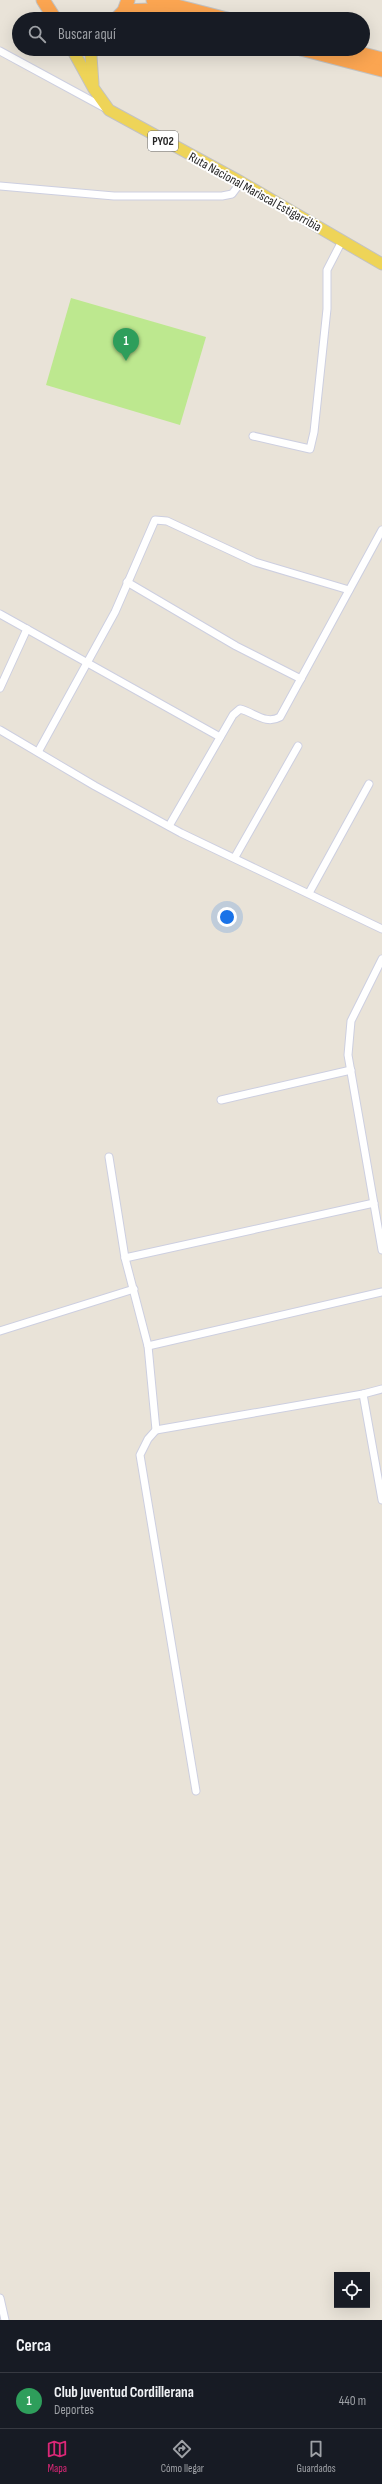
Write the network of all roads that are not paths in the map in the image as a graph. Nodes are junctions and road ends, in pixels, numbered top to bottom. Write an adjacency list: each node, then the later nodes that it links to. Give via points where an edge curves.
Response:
1 (43, 0): 4 (highway)
2 (153, 0): 6 (highway)
3 (122, 10): 5 (highway)
4 (51, 12)
5 (158, 12)
6 (200, 12)
7 (0, 51): 15 (street)
8 (76, 56): 14 (main road, Ruta Nacional Mariscal Estigarribia)
9 (91, 56): 14 (main road)
10 (328, 56): 13 (highway)
11 (370, 56): 12 (highway)
12 (382, 59)
13 (382, 70)
14 (94, 89): 15 (main road, Ruta Nacional Mariscal Estigarribia / PY02)
15 (109, 110): 16 (main road, Ruta Nacional Mariscal Estigarribia / PY02)
16 (241, 182): 17 (street, via 232,194 222,196 114,196); 18 (main road, Ruta Nacional Mariscal Estigarribia / PY02)
17 (0, 186)
18 (342, 241): 19 (main road, Ruta Nacional Mariscal Estigarribia / PY02); 20 (street, via 327,270 327,309 310,449)
19 (382, 264)
20 (253, 436)
21 (382, 530): 23 (street)
22 (127, 582): 23 (street, via 154,520 167,521 255,562); 26 (street); 27 (street, via 236,646)
23 (349, 590): 27 (street)
24 (0, 614): 25 (street)
25 (28, 629): 26 (street); 28 (street)
26 (87, 662): 30 (street); 32 (street)
27 (301, 679): 30 (street, via 280,717 273,721 240,709 233,715)
28 (0, 688)
29 (0, 730): 32 (street)
30 (220, 737): 34 (street)
31 (298, 746): 35 (street)
32 (38, 752): 34 (street)
33 (369, 784): 36 (street)
34 (169, 826): 35 (street)
35 (235, 857): 36 (street)
36 (309, 893): 37 (street)
37 (382, 929)
38 (382, 959): 39 (street, via 351,1021 348,1055)
39 (351, 1070): 40 (street); 42 (street)
40 (221, 1100)
41 (109, 1157): 44 (street)
42 (374, 1203): 43 (street); 44 (street)
43 (382, 1250)
44 (125, 1258): 45 (street)
45 (134, 1289): 47 (street); 48 (street)
46 (382, 1292): 48 (street)
47 (0, 1331)
48 (148, 1346): 51 (street)
49 (382, 1389): 50 (street)
50 (363, 1394): 51 (street); 52 (street)
51 (156, 1430): 53 (street, via 140,1455)
52 (382, 1500)
53 (196, 1791)
54 (0, 2298): 55 (street)
55 (5, 2320)

